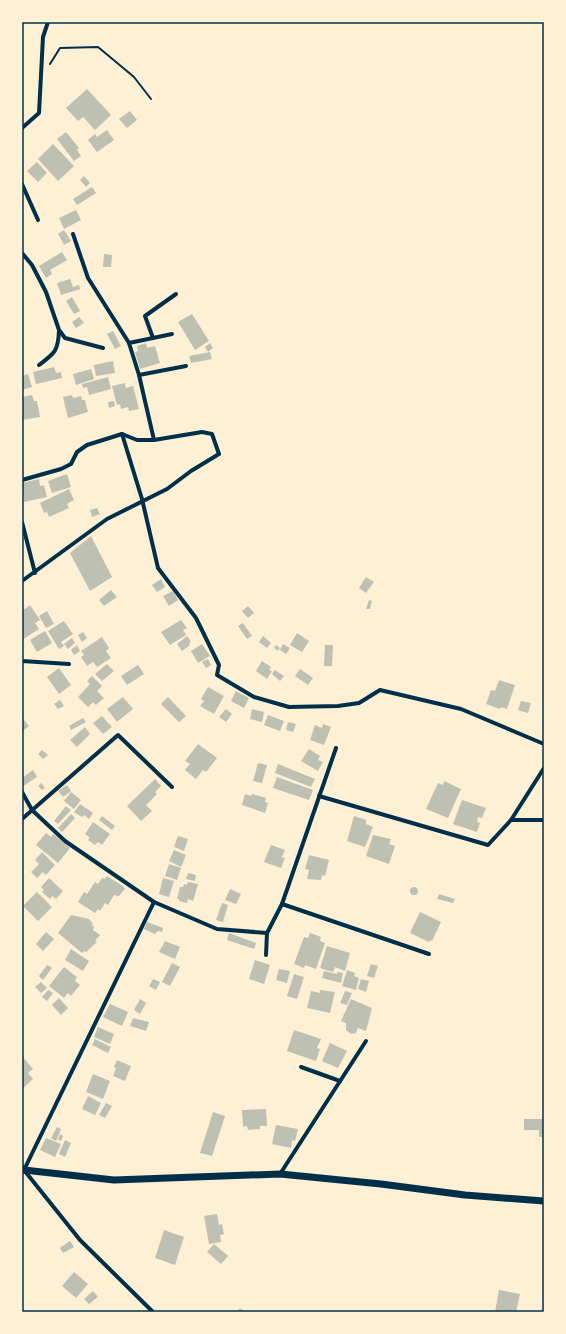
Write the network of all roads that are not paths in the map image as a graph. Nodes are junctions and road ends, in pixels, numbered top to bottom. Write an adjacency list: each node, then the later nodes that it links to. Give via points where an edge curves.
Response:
1 (48, 22): 2 (street, via 43,38 39,113)
2 (22, 128)
3 (22, 184): 4 (street)
4 (38, 220)
5 (74, 234): 11 (street, via 88,278)
6 (22, 253): 8 (street, via 32,265 46,292)
7 (176, 294): 10 (street, via 145,316)
8 (59, 330): 12 (street, via 65,338); 13 (street, via 55,353)
9 (172, 334): 10 (street)
10 (153, 338): 11 (street)
11 (129, 342): 15 (street)
12 (104, 348)
13 (39, 364)
14 (186, 366): 15 (street)
15 (139, 375): 17 (street)
16 (122, 434): 17 (street, via 137,440); 18 (street, via 86,445 77,452 71,464 61,469); 19 (street)
17 (154, 440): 19 (street, via 202,432 212,434 219,454 167,489)
18 (22, 480)
19 (143, 501): 21 (street, via 107,519); 25 (street, via 158,568 196,618 219,665 217,675 254,697 290,708 359,703 380,690 461,709)
20 (22, 522): 21 (street)
21 (35, 573): 22 (street)
22 (22, 581)
23 (22, 661): 24 (street)
24 (68, 664)
25 (544, 744)
26 (336, 748): 30 (street)
27 (544, 768): 33 (street)
28 (172, 787): 31 (street, via 118,735)
29 (22, 792): 31 (street)
30 (319, 796): 33 (street, via 488,846); 36 (street)
31 (32, 810): 32 (street); 35 (street, via 65,841)
32 (22, 819)
33 (511, 820): 34 (street)
34 (544, 820)
35 (154, 902): 37 (street, via 217,929); 43 (street)
36 (282, 904): 37 (street); 38 (street)
37 (267, 933): 39 (street)
38 (429, 954)
39 (266, 955)
40 (366, 1041): 42 (street)
41 (301, 1067): 42 (street)
42 (340, 1081): 44 (street)
43 (23, 1169): 44 (street, via 114,1180); 46 (street, via 80,1240)
44 (280, 1174): 45 (street, via 465,1195)
45 (544, 1201)
46 (153, 1312)

